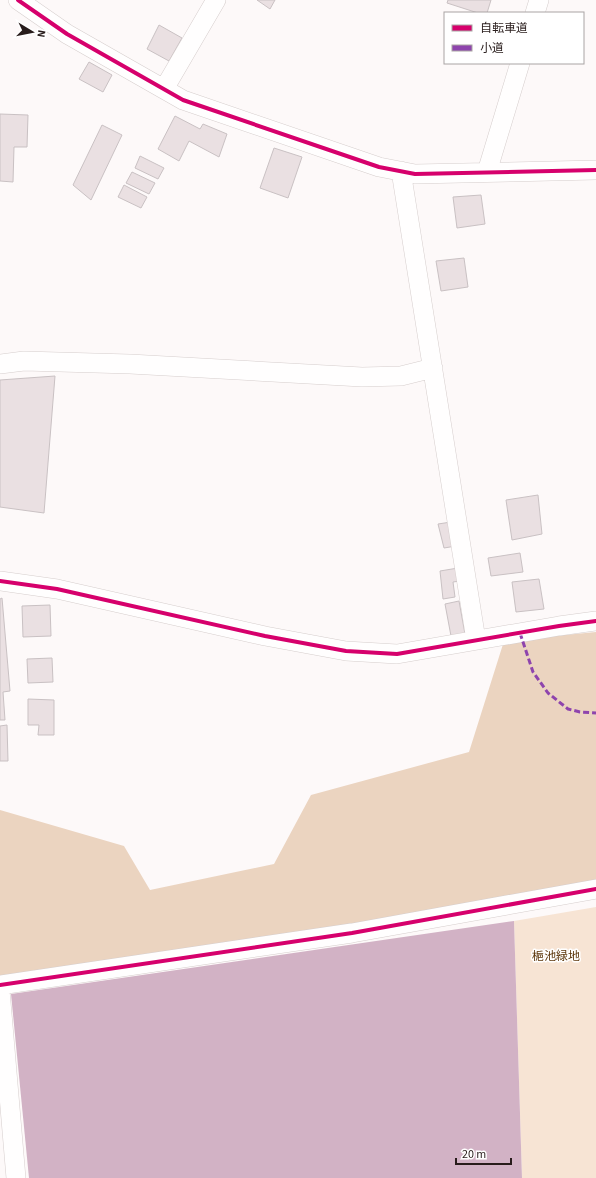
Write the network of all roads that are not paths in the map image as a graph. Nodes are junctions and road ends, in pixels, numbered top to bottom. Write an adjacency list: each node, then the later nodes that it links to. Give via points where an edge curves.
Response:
1 (18, 0): 6 (street, via 67,34)
2 (216, 0): 6 (street)
3 (539, 0): 4 (street)
4 (535, 12)
5 (520, 64): 9 (street)
6 (164, 89): 8 (street, via 182,100 379,167)
7 (596, 170): 9 (street)
8 (401, 171): 9 (street, via 416,174); 11 (street)
9 (487, 172)
10 (0, 364): 11 (street, via 24,361 130,364 362,377 401,376)
11 (433, 368): 14 (street)
12 (0, 581): 14 (street, via 57,589 265,636 346,651 397,654)
13 (596, 621): 14 (street)
14 (476, 640)
15 (596, 888): 16 (street, via 352,933)
16 (0, 985)
17 (0, 990): 18 (street)
18 (16, 1178)

